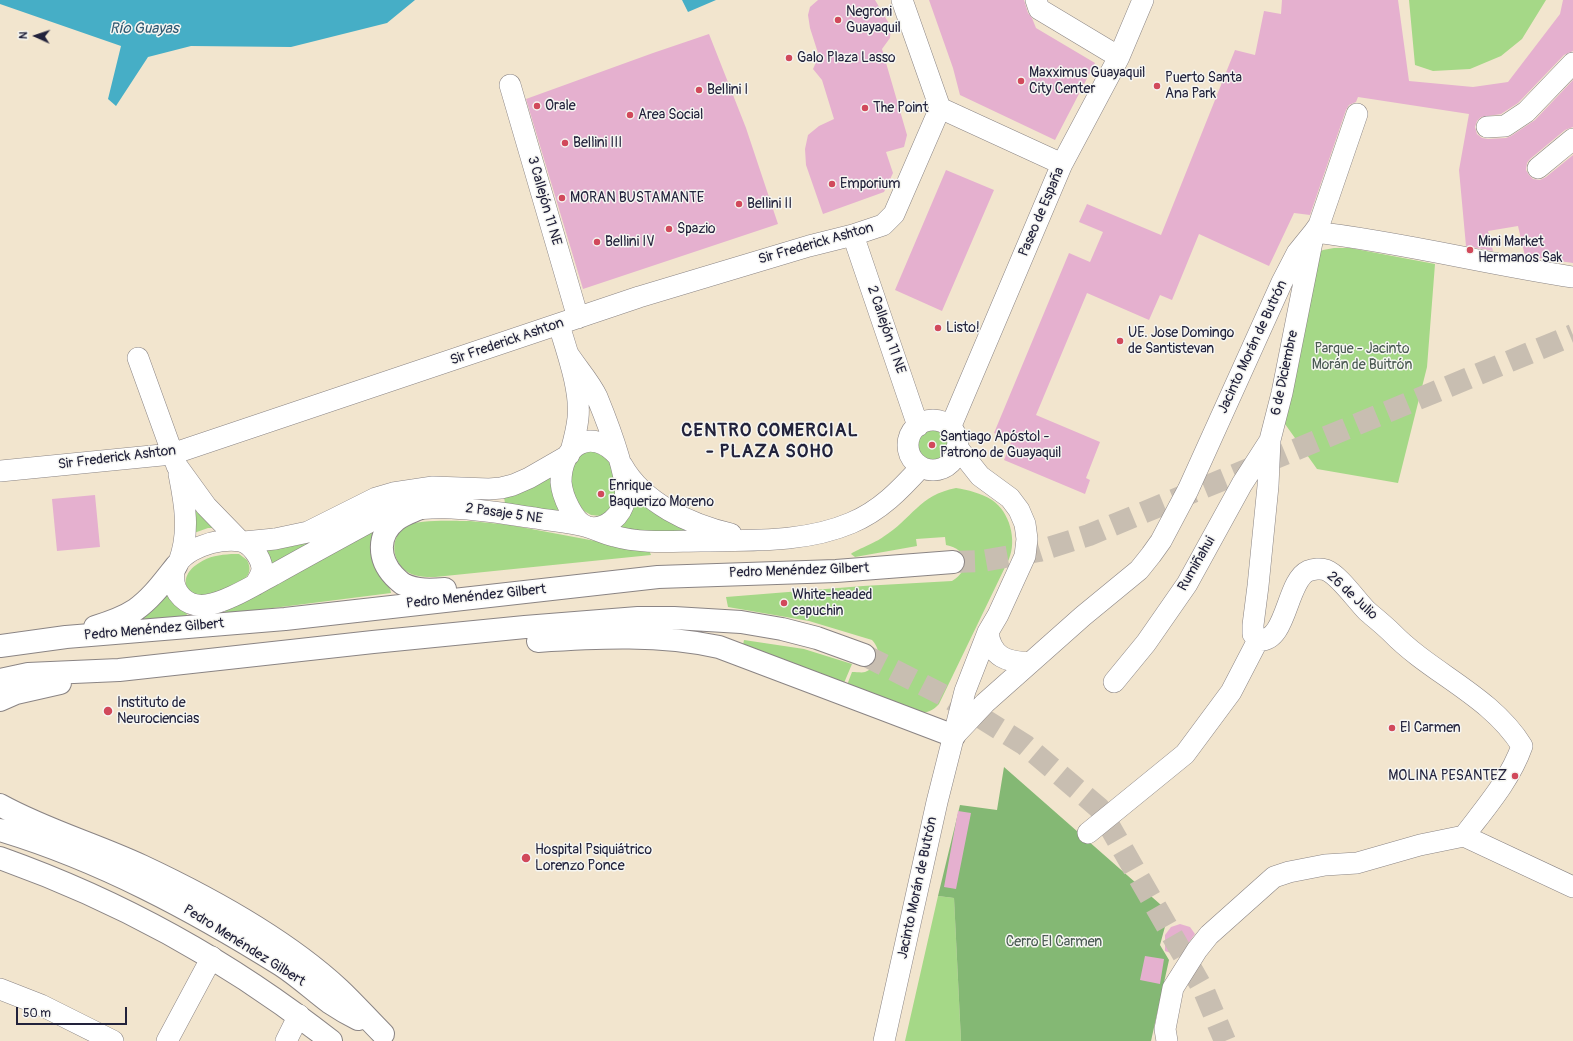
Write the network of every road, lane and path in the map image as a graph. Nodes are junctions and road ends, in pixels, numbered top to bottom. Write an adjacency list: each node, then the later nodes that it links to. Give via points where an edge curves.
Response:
1 (902, 0): 7 (street)
2 (1036, 0): 4 (street, via 1039,9)
3 (1143, 0): 4 (street, Paseo de España)
4 (1119, 57): 11 (street, Paseo de España)
5 (1573, 63): 9 (street, via 1526,112 1505,126)
6 (510, 85): 16 (street, 3 Callejón 11 NE)
7 (940, 108): 11 (street); 14 (street, Sir Frederick Ashton, via 894,214 884,225)
8 (1357, 114): 13 (street, 6 de Diciembre, via 1319,225)
9 (1487, 127)
10 (1573, 139): 12 (street)
11 (1062, 164): 20 (street, Paseo de España)
12 (1538, 168)
13 (1314, 232): 15 (street); 21 (street, 6 de Diciembre, via 1282,393); 42 (street, Jacinto Morán de Butrón, via 1297,253 1282,282 1188,490 1161,541 1139,570)
14 (853, 235): 16 (street, Sir Frederick Ashton, via 739,266); 19 (street, 2 Callejón 11 NE)
15 (1573, 277)
16 (568, 321): 17 (street, 3 Callejón 11 NE); 25 (street, Sir Frederick Ashton)
17 (568, 354): 23 (street, 3 Callejón 11 NE, via 578,400 578,418); 24 (street, 3 Callejón 11 NE, via 596,396)
18 (138, 358): 25 (street)
19 (918, 426): 20 (street, via 924,422 938,421); 26 (street, via 912,432 908,447 914,462)
20 (950, 428): 22 (street, via 954,433)
21 (1270, 440): 38 (street, 6 de Diciembre, via 1261,563 1253,625 1253,634); 45 (street, Rumiñahui, via 1242,484 1187,584 1146,643)
22 (957, 447): 26 (street, via 953,459 945,467 928,470); 36 (street, Jacinto Morán de Butrón, via 980,476 1010,498 1025,524 1025,556)
23 (570, 453): 24 (street, via 579,444 596,441 608,446); 29 (street, via 561,476 562,487 572,514); 31 (street, 2 Pasaje 5 NE, via 513,485 489,489 433,487 400,491 376,498 308,532 275,539)
24 (619, 459): 29 (street, via 625,489 620,512 609,523); 30 (street, 2 Pasaje 5 NE, via 626,473 639,487 667,509 718,531)
25 (175, 460): 27 (street, Sir Frederick Ashton); 31 (street, via 206,506); 33 (street, via 186,509 184,545)
26 (921, 467): 30 (street, 2 Pasaje 5 NE, via 895,495 876,510 851,523 823,533)
27 (0, 471)
28 (418, 509): 29 (street, 2 Pasaje 5 NE, via 452,507 486,510); 34 (street, 2 Pasaje 5 NE, via 399,511 371,521); 35 (main road, via 390,525 382,541 383,559 387,568 402,584 424,590 457,587)
29 (588, 527): 30 (street, 2 Pasaje 5 NE, via 614,536 641,541)
30 (770, 540)
31 (242, 541): 33 (street, via 203,546 186,554); 34 (street, via 257,554 260,561 261,575)
32 (953, 562): 35 (main road, Pedro Menéndez Gilbert, via 836,571 658,577)
33 (177, 564): 34 (street, via 174,574 176,588 180,596 190,604 198,606 217,603); 37 (main road, via 152,595 134,611)
34 (255, 585)
35 (516, 593): 37 (main road, Pedro Menéndez Gilbert, via 285,619)
36 (988, 632): 42 (street, via 992,648 1004,659); 47 (street, Jacinto Morán de Butrón, via 965,690)
37 (66, 637): 40 (main road, Pedro Menéndez Gilbert)
38 (1258, 640): 50 (street, via 1231,692 1185,754); 51 (street, 26 de Julio, via 1264,641 1279,625 1299,578 1308,571 1326,570 1338,578 1367,611 1421,660 1435,667 1495,713 1514,733 1522,746 1499,791)
39 (373, 642): 41 (main road, via 525,627 638,618 674,618 741,622 782,629); 43 (main road); 47 (main road, via 608,638 695,642 739,654)
40 (0, 646)
41 (864, 655)
42 (1030, 662): 47 (street, Jacinto Morán de Butrón, via 985,703)
43 (119, 670): 44 (main road, via 28,674); 46 (main road, via 16,692)
44 (0, 680)
45 (1114, 682)
46 (0, 700)
47 (954, 736): 62 (street, Jacinto Morán de Butrón)
48 (0, 805): 57 (main road, via 188,888 244,921 294,952 338,988)
49 (0, 830): 57 (main road, Pedro Menéndez Gilbert, via 84,861 180,905 283,967 331,1003)
50 (1088, 833)
51 (1464, 836): 53 (street); 63 (street, via 1357,863 1325,864 1274,877 1209,935 1197,950 1173,988 1165,1029)
52 (0, 858): 54 (main road, Pedro Menéndez Gilbert, via 96,896)
53 (1573, 887)
54 (212, 957): 56 (main road, Pedro Menéndez Gilbert); 59 (street)
55 (0, 989): 58 (street, via 41,1005)
56 (299, 1015): 60 (street); 61 (main road, Pedro Menéndez Gilbert)
57 (386, 1038)
58 (113, 1041)
59 (167, 1041)
60 (286, 1041)
61 (331, 1041)
62 (884, 1041)
63 (1167, 1041)

